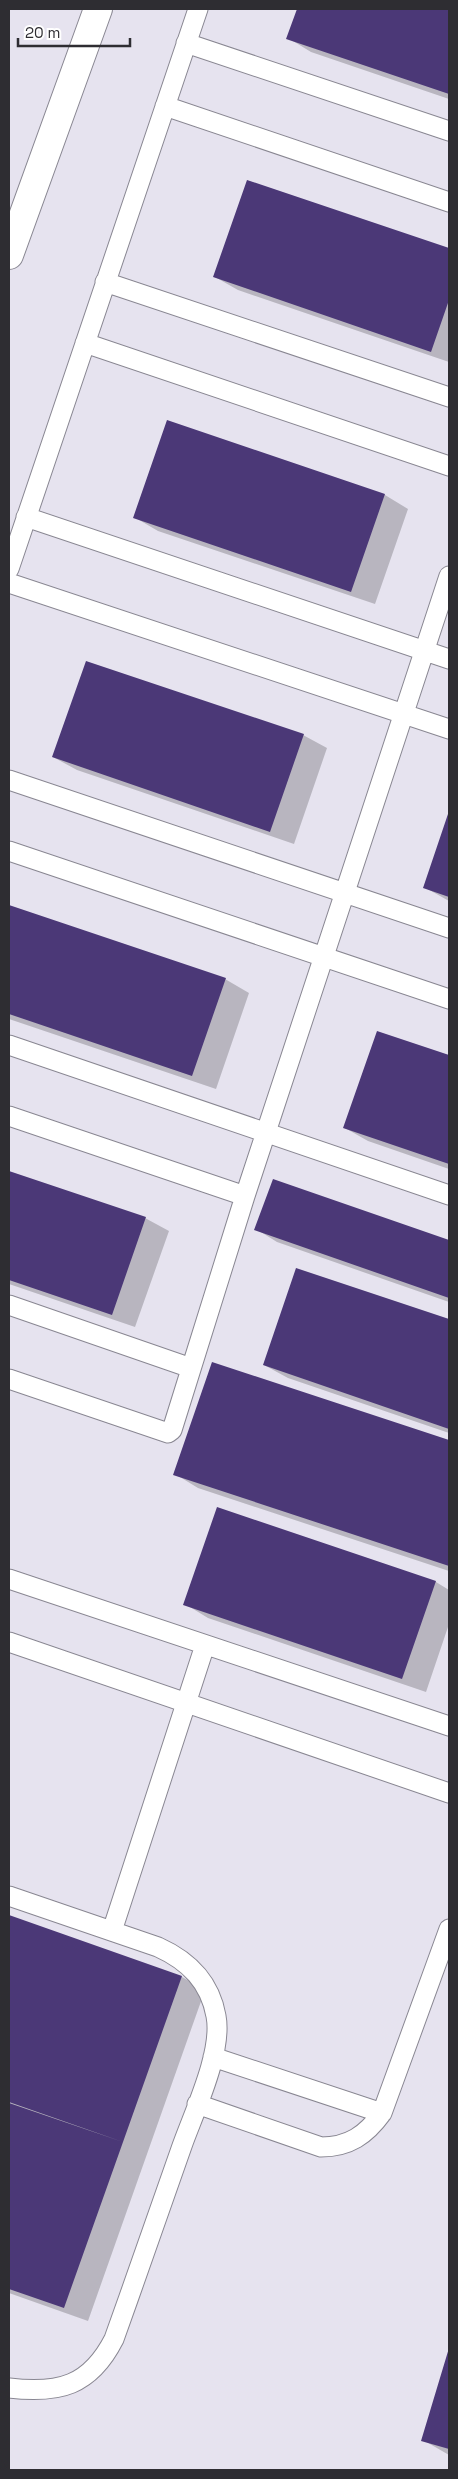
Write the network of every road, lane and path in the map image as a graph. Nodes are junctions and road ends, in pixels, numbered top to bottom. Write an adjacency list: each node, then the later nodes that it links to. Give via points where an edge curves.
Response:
1 (98, 9): 7 (street)
2 (198, 9): 3 (lane)
3 (186, 43): 4 (lane); 5 (lane)
4 (165, 106): 6 (lane); 8 (lane)
5 (449, 131)
6 (449, 202)
7 (9, 255)
8 (106, 282): 9 (lane); 10 (lane)
9 (85, 343): 11 (lane); 12 (lane)
10 (449, 397)
11 (449, 466)
12 (26, 517): 13 (lane); 16 (lane)
13 (9, 569)
14 (449, 576): 16 (lane)
15 (9, 583): 18 (lane)
16 (425, 651): 17 (lane); 18 (lane)
17 (449, 659)
18 (404, 714): 19 (lane); 22 (lane)
19 (449, 730)
20 (9, 780): 22 (lane)
21 (9, 851): 24 (lane)
22 (344, 893): 23 (lane); 24 (lane)
23 (449, 928)
24 (323, 957): 25 (lane); 28 (lane)
25 (449, 999)
26 (9, 1045): 28 (lane)
27 (9, 1116): 30 (lane)
28 (266, 1133): 29 (lane); 30 (lane)
29 (449, 1194)
30 (245, 1196): 32 (lane)
31 (9, 1305): 32 (lane)
32 (191, 1368): 33 (lane, via 172,1430 168,1433)
33 (9, 1378)
34 (9, 1579): 36 (lane)
35 (9, 1642): 37 (lane)
36 (205, 1645): 37 (lane); 38 (lane)
37 (186, 1703): 39 (lane); 42 (lane)
38 (449, 1726)
39 (449, 1793)
40 (9, 1896): 42 (lane)
41 (449, 1929): 45 (lane)
42 (112, 1931): 43 (lane, via 178,1956 197,1973 216,2016 218,2036)
43 (213, 2057): 44 (lane); 45 (lane)
44 (197, 2104): 45 (lane, via 321,2147 349,2143 372,2127); 46 (lane, via 105,2358 91,2373 73,2384 31,2391)
45 (382, 2114)
46 (9, 2388)

